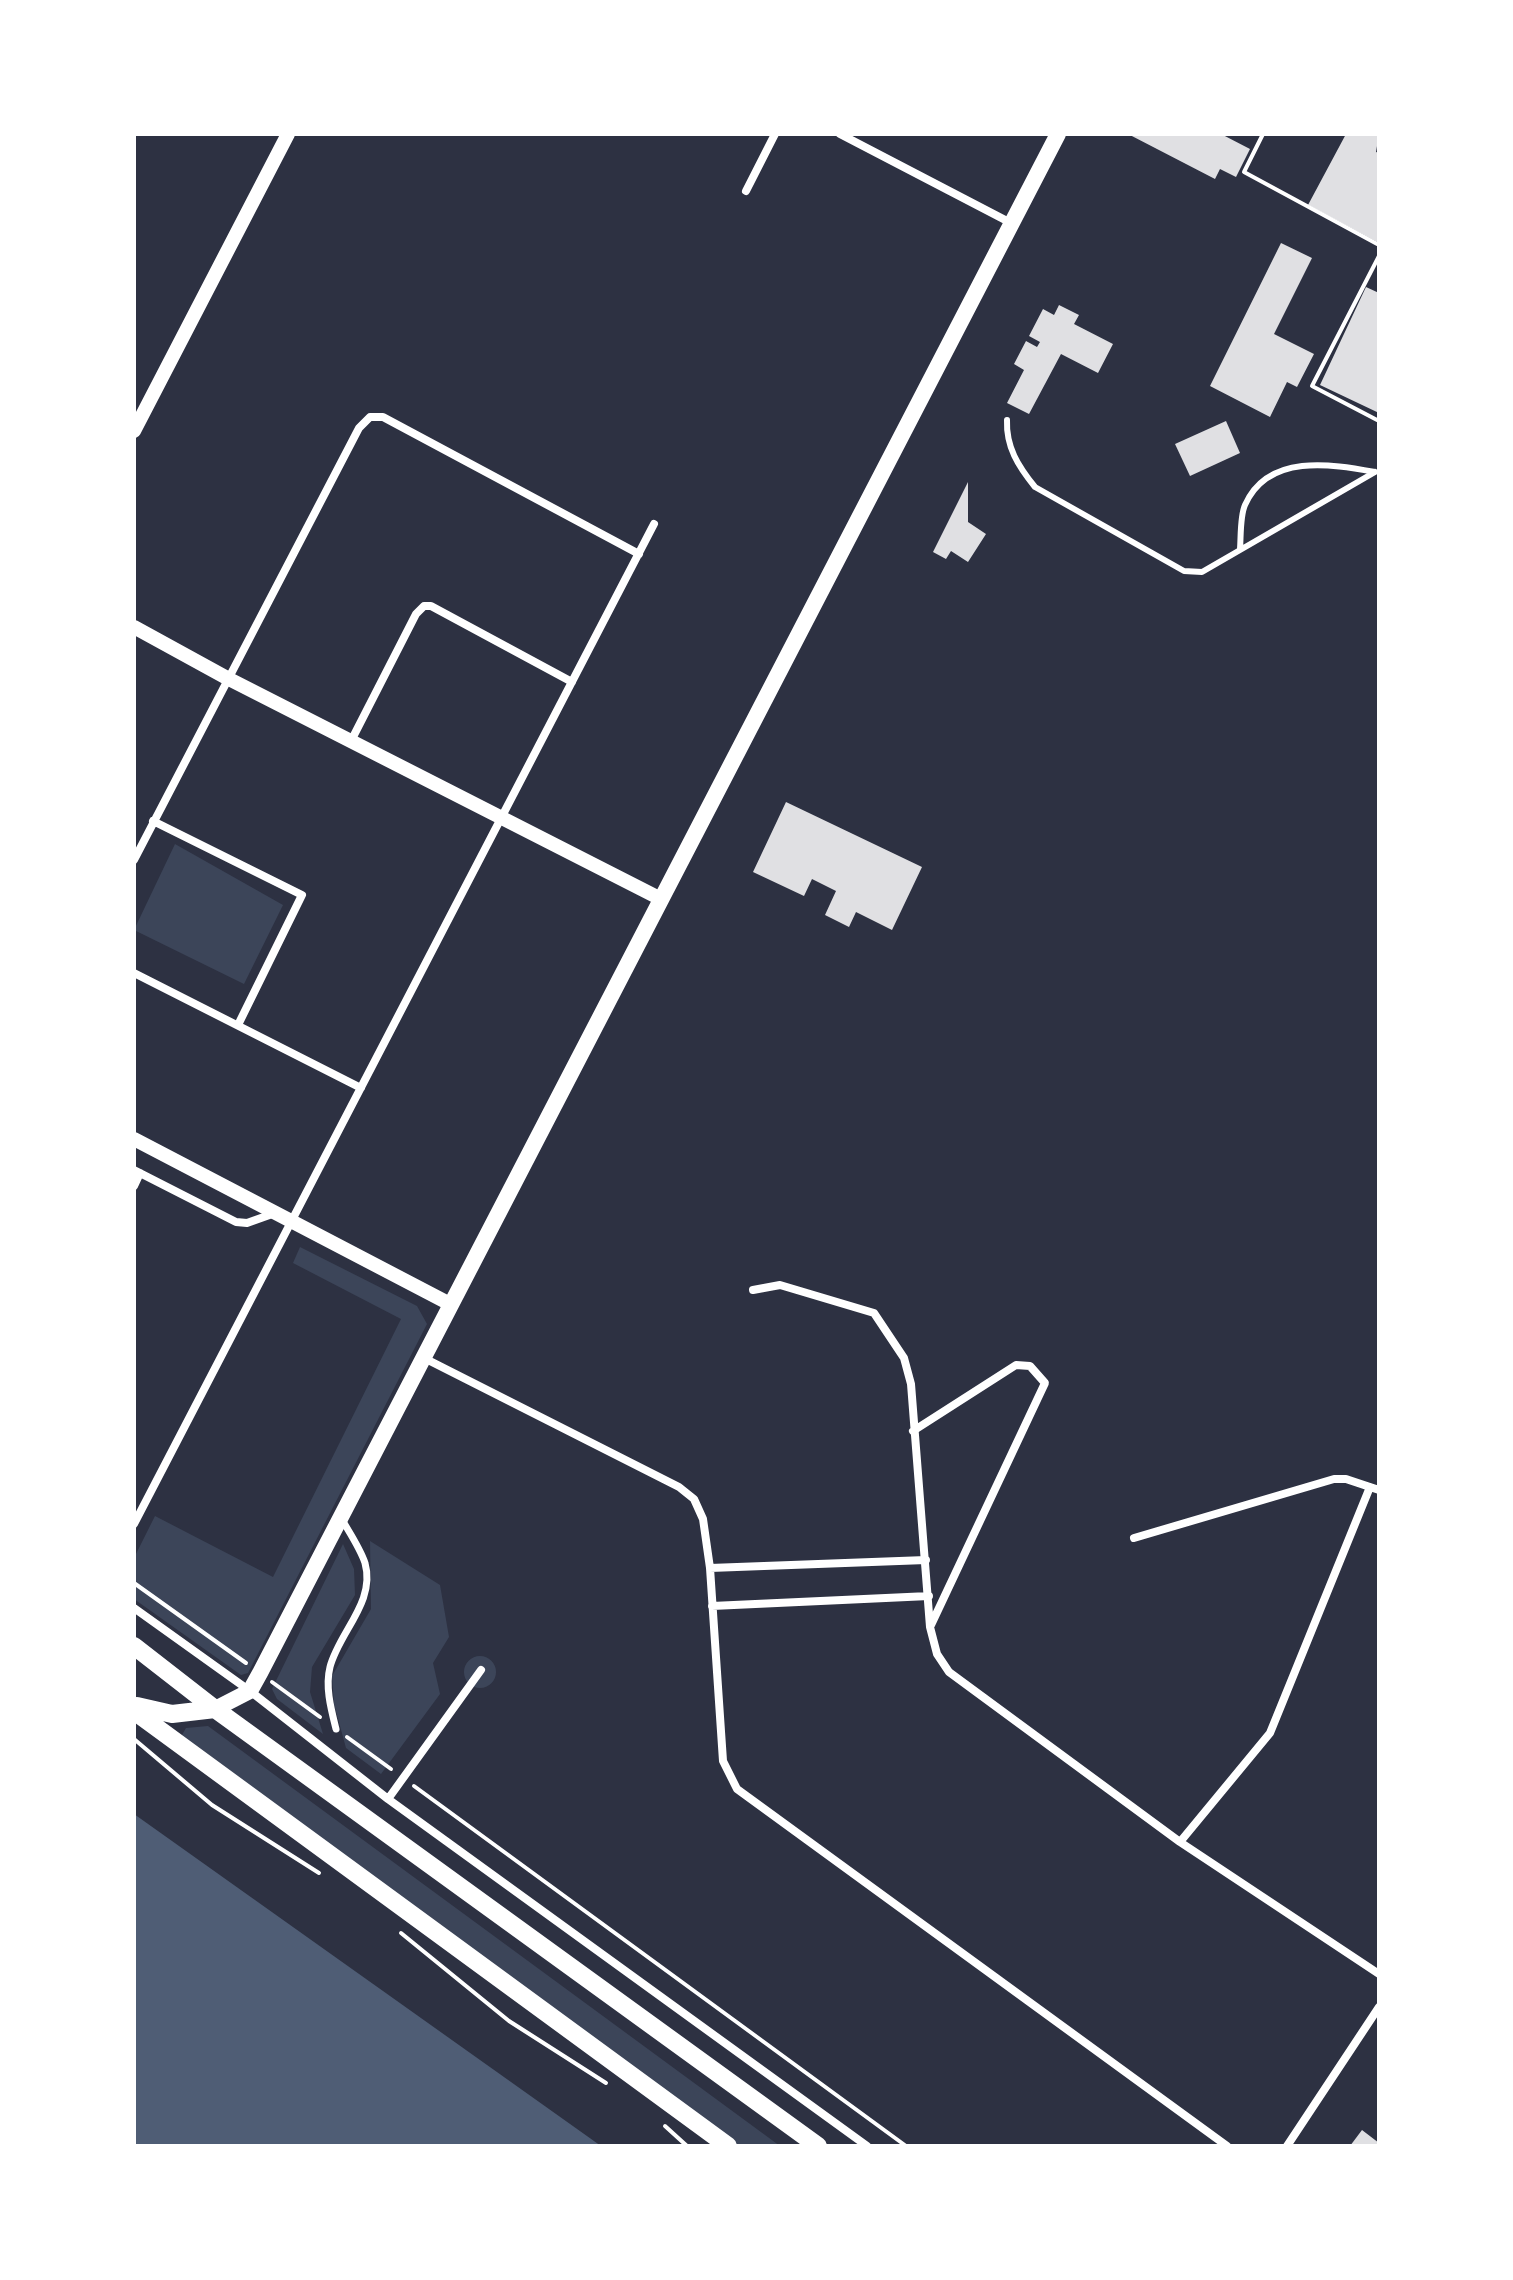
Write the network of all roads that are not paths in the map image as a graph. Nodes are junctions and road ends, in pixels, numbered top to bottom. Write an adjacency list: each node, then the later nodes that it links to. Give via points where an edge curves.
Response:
1 (288, 134): 8 (street)
2 (775, 134): 5 (street)
3 (840, 134): 6 (street)
4 (1058, 134): 6 (main road)
5 (746, 191)
6 (1011, 223): 19 (main road)
7 (1007, 420): 10 (lane, via 1008,444 1035,487 1184,571 1202,572)
8 (134, 431)
9 (654, 524): 11 (street)
10 (1240, 549): 10 (lane, via 1254,541 1375,472 1317,464 1290,468 1263,481 1244,506)
11 (639, 554): 13 (street, via 383,417 370,417 359,428); 14 (street)
12 (134, 627): 13 (street)
13 (227, 678): 15 (street); 17 (street)
14 (572, 682): 15 (street, via 424,606); 16 (street)
15 (351, 741): 16 (street)
16 (502, 817): 19 (street); 22 (street)
17 (153, 821): 18 (street); 21 (street, via 302,895)
18 (134, 860)
19 (661, 899): 29 (main road)
20 (134, 973): 21 (street)
21 (238, 1025): 22 (street)
22 (361, 1088): 27 (street)
23 (134, 1139): 26 (street)
24 (137, 1172): 25 (street); 26 (street, via 236,1222)
25 (134, 1186)
26 (276, 1212): 27 (street)
27 (292, 1220): 29 (street); 34 (street)
28 (753, 1290): 31 (street, via 780,1285 874,1313 904,1358)
29 (450, 1304): 30 (main road)
30 (423, 1357): 33 (main road); 37 (street, via 687,1492 700,1509)
31 (913, 1431): 36 (street); 41 (street, via 1016,1365 1030,1366 1045,1383)
32 (1375, 1489): 35 (street, via 1334,1479); 49 (street, via 1270,1733)
33 (341, 1518): 44 (main road); 47 (street, via 365,1563 367,1586 329,1669)
34 (134, 1524)
35 (1134, 1538)
36 (926, 1560): 37 (street); 38 (street)
37 (710, 1568): 39 (street)
38 (929, 1596): 39 (street); 41 (street)
39 (712, 1606): 55 (street, via 723,1761 737,1789)
40 (134, 1608): 44 (street)
41 (930, 1627): 49 (street, via 937,1654 949,1672)
42 (134, 1646): 46 (main road)
43 (481, 1670): 48 (street)
44 (250, 1691): 46 (main road); 48 (street)
45 (134, 1708): 46 (main road, via 172,1714); 53 (main road)
46 (215, 1709): 52 (main road)
47 (336, 1729)
48 (388, 1799): 54 (street)
49 (1180, 1842): 50 (street)
50 (1379, 1974)
51 (1379, 2007): 56 (street)
52 (816, 2144)
53 (728, 2146)
54 (867, 2146)
55 (1227, 2146)
56 (1287, 2146)

